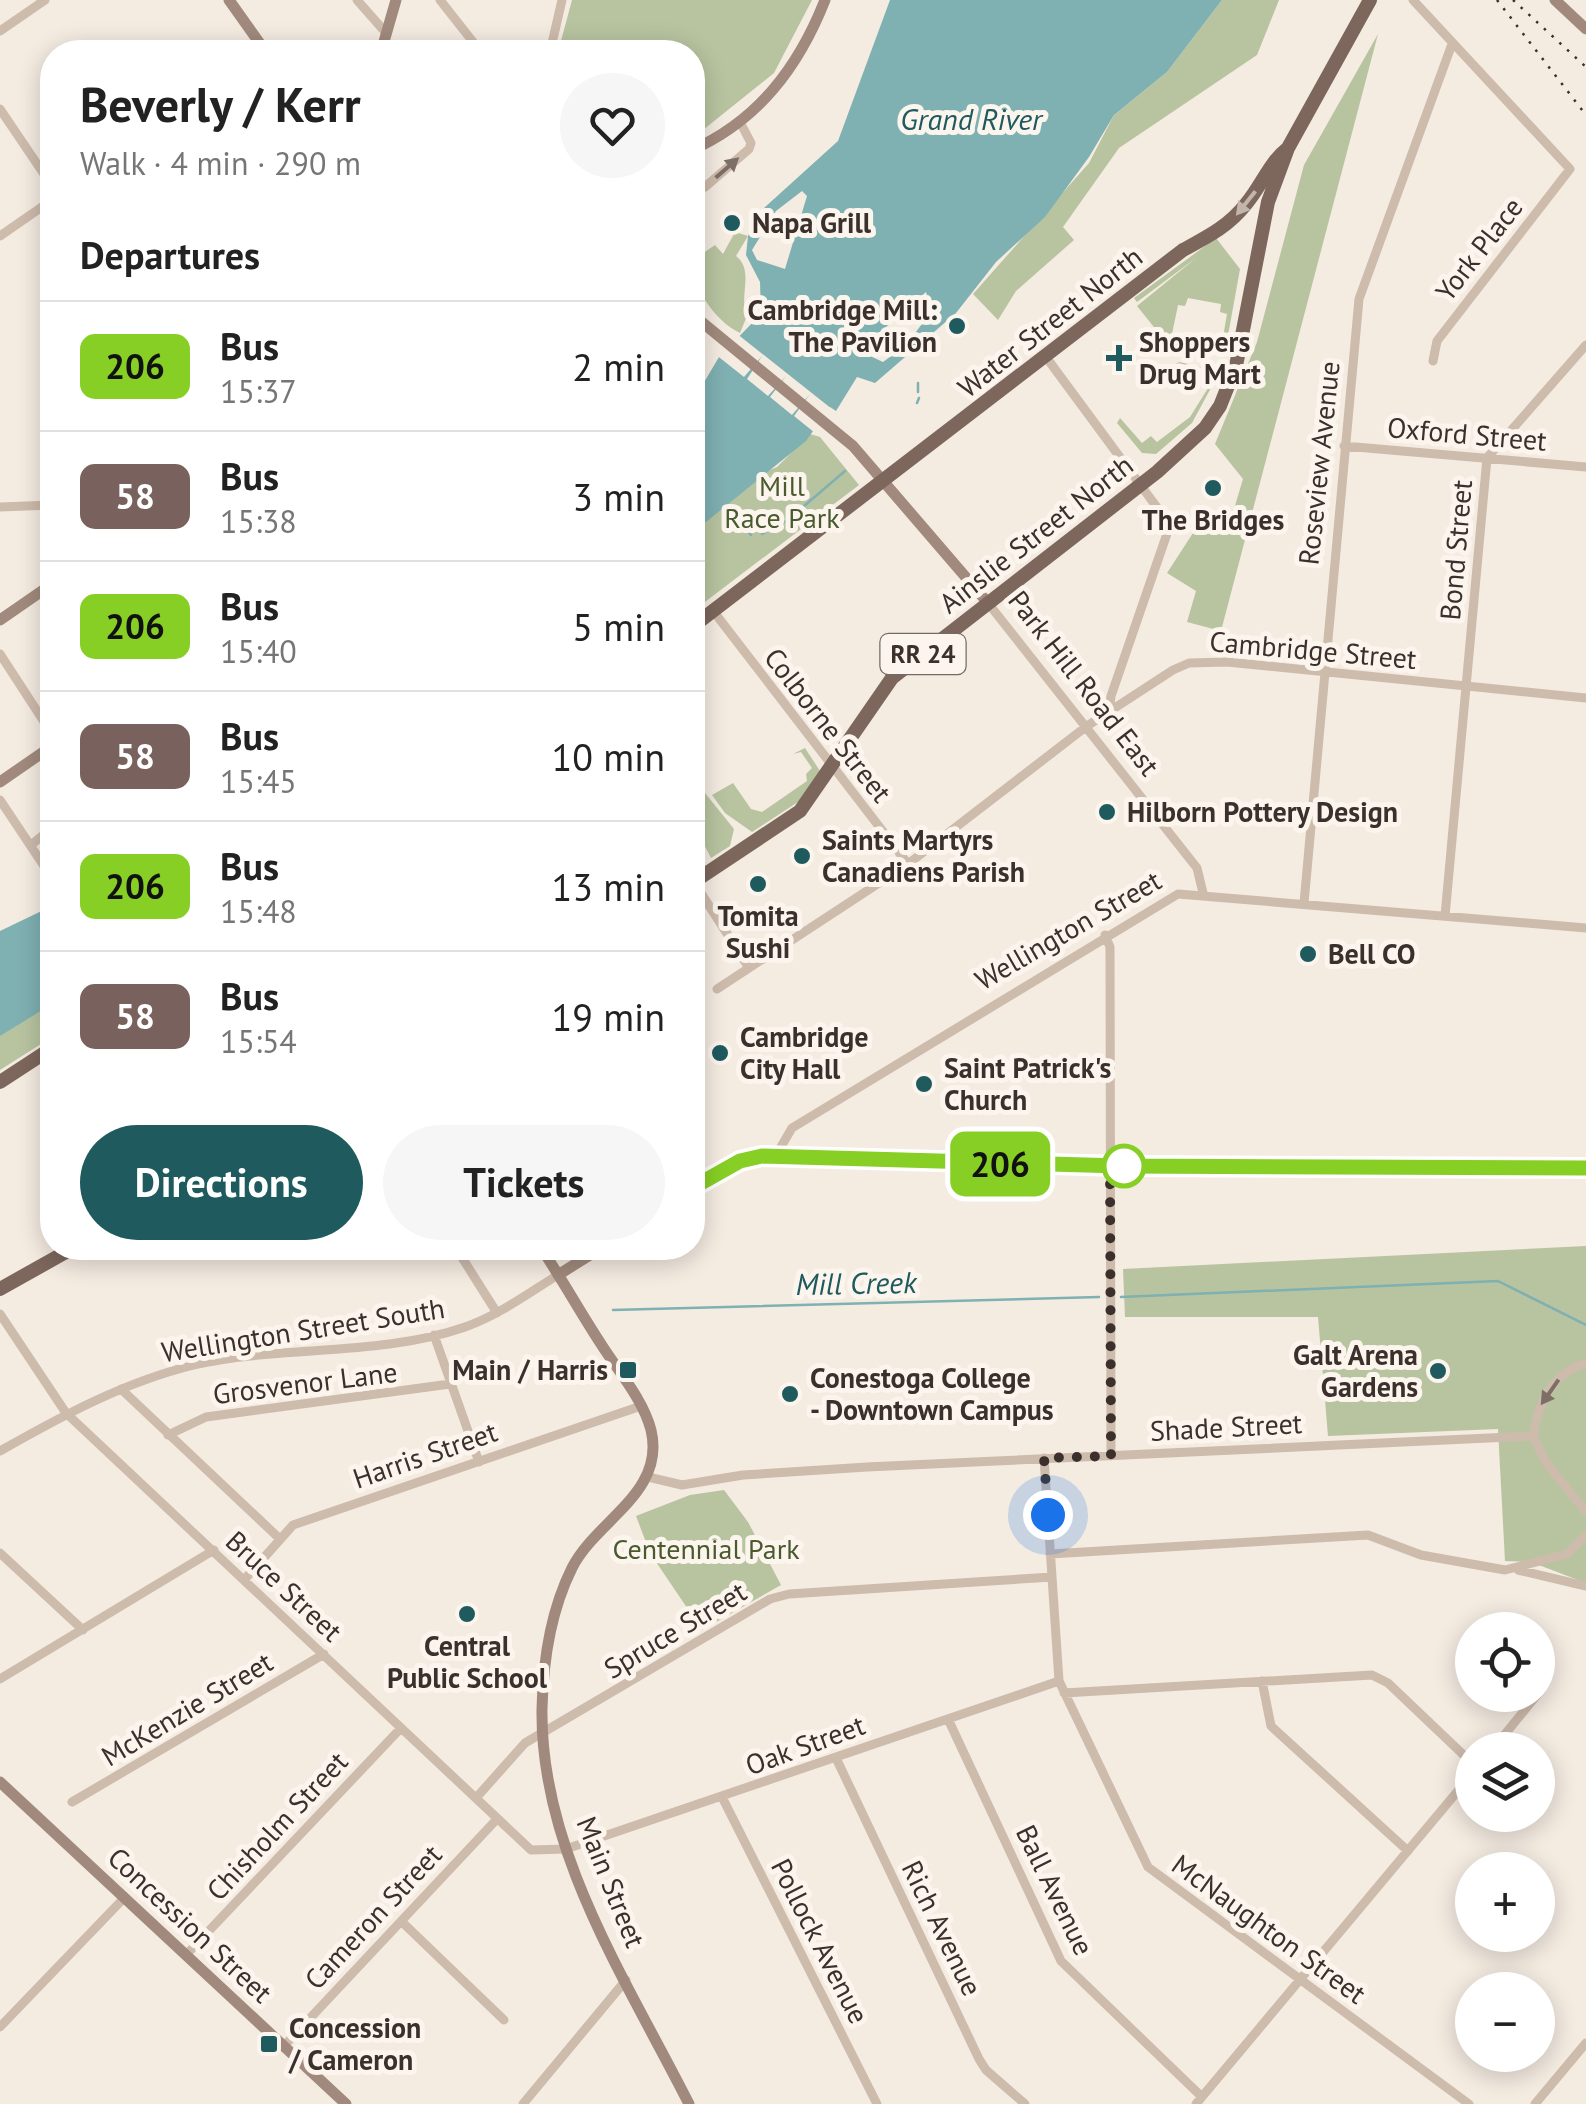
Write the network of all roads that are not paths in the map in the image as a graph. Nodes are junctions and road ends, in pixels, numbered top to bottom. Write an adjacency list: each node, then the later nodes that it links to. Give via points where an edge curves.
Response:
1 (45, 0): 12 (street)
2 (229, 0): 14 (main road)
3 (357, 0): 13 (street)
4 (396, 0): 13 (main road)
5 (440, 0): 16 (street)
6 (562, 0): 17 (street)
7 (825, 0): 20 (main road, via 785,78)
8 (1370, 0): 22 (main road, Water Street North / RR 24)
9 (1412, 0): 18 (street)
10 (1556, 0): 11 (main road)
11 (1586, 28)
12 (0, 31)
13 (386, 34): 15 (main road)
14 (257, 40)
15 (384, 40)
16 (472, 40)
17 (553, 40)
18 (1452, 44): 30 (street, York Place, via 1570,169 1437,341); 31 (street, Roseview Avenue, via 1364,278)
19 (0, 110): 23 (street)
20 (740, 122): 21 (main road); 24 (street, one-way to 20, via 749,149)
21 (705, 142)
22 (1288, 148): 29 (main road, Water Street North / RR 24, one-way to 29, via 1224,226); 35 (main road, Ainslie Street North / RR 24, via 1268,202 1230,386 1205,428)
23 (40, 168)
24 (705, 186)
25 (40, 208): 26 (street)
26 (0, 236)
27 (705, 325): 34 (main road, Park Hill Road East)
28 (1586, 345): 32 (street, Bond Street)
29 (1046, 357): 34 (main road, Water Street North / RR 24); 35 (street)
30 (1433, 361)
31 (1344, 446): 32 (street, Oxford Street); 44 (street, Roseview Avenue)
32 (1487, 458): 33 (street, Oxford Street); 45 (street, Bond Street)
33 (1586, 467)
34 (887, 481): 39 (main road, Park Hill Road East); 40 (main road, Water Street North / RR 24)
35 (1142, 484): 39 (main road, Ainslie Street North / RR 24); 47 (street, via 1170,525)
36 (40, 505): 37 (street)
37 (0, 507)
38 (40, 592): 42 (main road)
39 (988, 602): 49 (street, Park Hill Road East); 51 (main road, Ainslie Street North / RR 24, via 892,678)
40 (714, 612): 41 (main road, Water Street North / RR 24); 51 (street, Colborne Street)
41 (705, 618)
42 (0, 620)
43 (0, 654): 48 (street)
44 (1323, 672): 45 (street, Cambridge Street); 47 (street, Cambridge Street, via 1204,660); 61 (street, Roseview Avenue)
45 (1466, 687): 46 (street, Cambridge Street); 62 (street, Bond Street)
46 (1586, 698)
47 (1110, 712): 49 (street, Cambridge Street)
48 (40, 716)
49 (1087, 726): 57 (street, Cambridge Street); 59 (street, Park Hill Road East, via 1197,868)
50 (40, 754): 52 (main road)
51 (832, 767): 57 (street, Colborne Street); 58 (main road, Ainslie Street North / RR 24, via 800,812)
52 (0, 782)
53 (0, 800): 55 (street)
54 (40, 838): 55 (street)
55 (31, 845): 56 (street)
56 (40, 859)
57 (908, 864): 65 (street, Cambridge Street)
58 (705, 873)
59 (1203, 893): 61 (street, Wellington Street); 64 (street, Wellington Street, via 1172,896)
60 (705, 900): 65 (street)
61 (1304, 903): 62 (street, Wellington Street)
62 (1445, 916): 63 (street, Wellington Street)
63 (1586, 928)
64 (1105, 935): 69 (street, Wellington Street, via 792,1128); 70 (street)
65 (749, 968): 66 (street, Cambridge Street)
66 (718, 989)
67 (40, 1057): 68 (main road)
68 (0, 1082)
69 (775, 1156): 70 (main road); 72 (main road, via 740,1161)
70 (1110, 1166): 71 (main road); 90 (street)
71 (1586, 1168)
72 (705, 1180)
73 (52, 1260): 78 (main road)
74 (464, 1260): 79 (street)
75 (549, 1260): 77 (main road)
76 (581, 1260): 77 (main road)
77 (558, 1275): 79 (street, Wellington Street South); 85 (main road)
78 (0, 1289)
79 (497, 1313): 81 (street, Wellington Street South)
80 (0, 1314): 86 (street, Bruce Street)
81 (434, 1334): 83 (street); 84 (street, Wellington Street South, via 229,1359)
82 (1586, 1362): 88 (street, one-way to 88, via 1550,1388)
83 (450, 1384): 87 (street, Grosvenor Lane, via 206,1417); 92 (street)
84 (120, 1389): 86 (street, Wellington Street South); 87 (street)
85 (641, 1406): 92 (street, Harris Street); 93 (main road, via 652,1436)
86 (66, 1413): 89 (street, Wellington Street South); 97 (street, Bruce Street)
87 (168, 1435): 96 (street)
88 (1533, 1436): 90 (street, Shade Street); 94 (street)
89 (0, 1451)
90 (1111, 1456): 91 (street, Shade Street)
91 (1044, 1458): 93 (street, Shade Street, via 682,1485); 99 (street, McNaughton Street)
92 (479, 1462): 96 (street, Harris Street, via 293,1525)
93 (648, 1477): 114 (main road, Main Street, via 585,1546 569,1574 546,1657)
94 (1586, 1512)
95 (1586, 1535): 100 (street, via 1567,1554)
96 (280, 1539): 102 (street, Harris Street)
97 (214, 1550): 102 (street, Bruce Street); 104 (street)
98 (0, 1553): 104 (street)
99 (1050, 1554): 100 (street, via 1368,1536 1421,1555); 101 (street, McNaughton Street)
100 (1516, 1569): 103 (street)
101 (1052, 1577): 107 (street, McNaughton Street); 114 (street, Spruce Street, via 779,1596)
102 (245, 1579): 105 (street, Bruce Street)
103 (1586, 1586)
104 (83, 1630): 106 (street)
105 (324, 1654): 112 (street, Bruce Street); 121 (street, McKenzie Street)
106 (0, 1679)
107 (1059, 1681): 109 (street, McNaughton Street); 111 (street, Oak Street)
108 (1262, 1681): 109 (street); 115 (street, via 1381,1678); 124 (street, via 1271,1726)
109 (1064, 1694): 129 (street, McNaughton Street, via 1148,1867)
110 (1523, 1712): 113 (street)
111 (948, 1719): 116 (street, Oak Street); 134 (street, Ball Avenue, via 1061,1961)
112 (401, 1728): 119 (street, Bruce Street); 127 (street, Chisholm Street)
113 (1507, 1732)
114 (542, 1734): 119 (street, Spruce Street); 123 (main road, Main Street)
115 (1455, 1747)
116 (836, 1758): 120 (street, Oak Street); 139 (street, Rich Avenue, via 979,2059)
117 (0, 1782): 125 (main road, Concession Street)
118 (1455, 1794): 124 (street)
119 (476, 1798): 122 (street, Bruce Street)
120 (723, 1799): 123 (street, Oak Street); 138 (street, Pollock Avenue)
121 (72, 1802)
122 (496, 1819): 123 (street, Bruce Street, via 531,1850); 126 (street, Cameron Street)
123 (566, 1850): 128 (main road, Main Street)
124 (1408, 1851): 129 (street)
125 (125, 1897): 127 (main road, Concession Street); 131 (street)
126 (401, 1922): 130 (street); 133 (street, Cameron Street)
127 (186, 1955): 133 (main road, Concession Street)
128 (626, 1980): 136 (street); 137 (main road, Main Street)
129 (1300, 1980): 134 (street); 140 (street, McNaughton Street)
130 (504, 2020)
131 (0, 2028)
132 (1586, 2043): 141 (street)
133 (283, 2047): 135 (main road, Concession Street)
134 (1199, 2100)
135 (346, 2104)
136 (523, 2104)
137 (688, 2104)
138 (877, 2104)
139 (1025, 2104)
140 (1469, 2104)
141 (1536, 2104)

